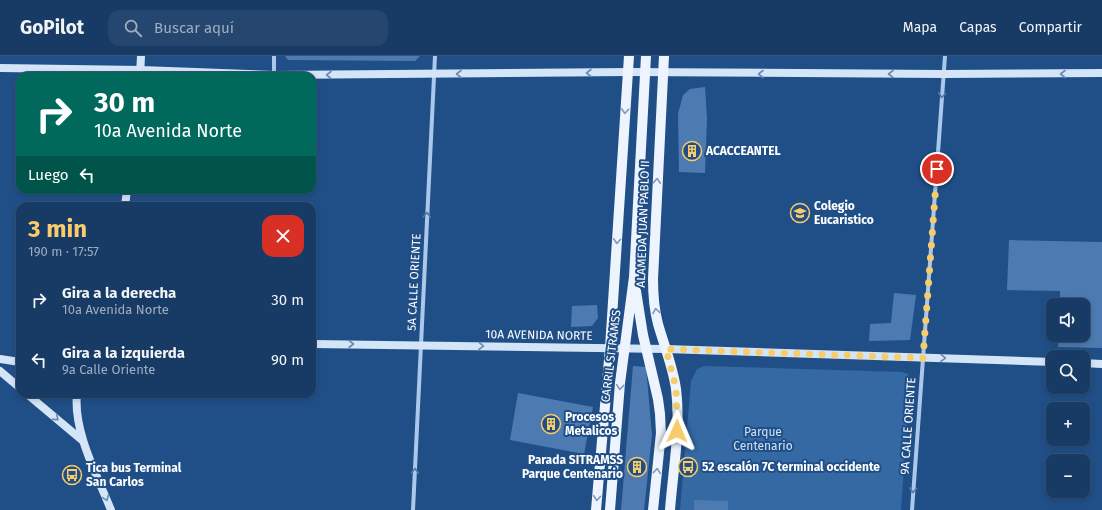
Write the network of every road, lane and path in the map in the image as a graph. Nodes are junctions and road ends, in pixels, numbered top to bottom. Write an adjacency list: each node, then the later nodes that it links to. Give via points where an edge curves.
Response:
1 (141, 56): 10 (street)
2 (274, 56): 11 (street)
3 (435, 56): 16 (street, 5A CALLE ORIENTE)
4 (629, 56): 12 (main road, ALAMEDA JUAN PABLO II)
5 (646, 56): 13 (main road, CARRIL SITRAMSS)
6 (664, 56): 14 (main road, ALAMEDA JUAN PABLO II)
7 (945, 56): 17 (street, 9A CALLE ORIENTE)
8 (0, 68): 9 (street)
9 (112, 72)
10 (140, 72)
11 (274, 72)
12 (628, 72): 13 (street); 16 (street, one-way to 16); 22 (main road, ALAMEDA JUAN PABLO II, one-way to 22)
13 (645, 73): 14 (street); 19 (main road, CARRIL SITRAMSS)
14 (663, 73): 17 (street, one-way to 14); 25 (main road, ALAMEDA JUAN PABLO II, one-way to 14, via 655,309 653,279)
15 (1102, 73): 17 (street, one-way to 17)
16 (435, 74): 18 (street, one-way to 18); 21 (street, 5A CALLE ORIENTE, one-way to 16)
17 (944, 74): 26 (street, 9A CALLE ORIENTE, one-way to 26)
18 (316, 75)
19 (634, 277): 23 (main road, CARRIL SITRAMSS); 24 (main road, CARRIL SITRAMSS)
20 (316, 344): 21 (street, 10A AVENIDA NORTE, one-way to 21)
21 (420, 344): 22 (street, 10A AVENIDA NORTE, one-way to 22); 38 (street, 5A CALLE ORIENTE, one-way to 21)
22 (610, 348): 23 (street, 10A AVENIDA NORTE); 39 (main road, ALAMEDA JUAN PABLO II, one-way to 39)
23 (625, 348): 24 (street, 10A AVENIDA NORTE); 40 (main road, CARRIL SITRAMSS, one-way to 40)
24 (647, 348): 25 (street, 10A AVENIDA NORTE); 41 (main road, CARRIL SITRAMSS, one-way to 24, via 661,433 658,399)
25 (666, 349): 26 (street, 10A AVENIDA NORTE); 42 (main road, ALAMEDA JUAN PABLO II, via 676,388 678,408)
26 (923, 358): 29 (street, 10A AVENIDA NORTE, one-way to 29); 43 (street, 9A CALLE ORIENTE, one-way to 43)
27 (0, 359): 28 (street)
28 (16, 361)
29 (1046, 362)
30 (1090, 363): 31 (street)
31 (1102, 364)
32 (0, 371): 33 (street)
33 (16, 385)
34 (32, 398): 36 (street, one-way to 36)
35 (77, 398): 36 (street, via 77,420)
36 (84, 441): 37 (street, one-way to 37)
37 (111, 510)
38 (413, 510)
39 (596, 510)
40 (610, 510)
41 (653, 510)
42 (670, 510)
43 (912, 510)

